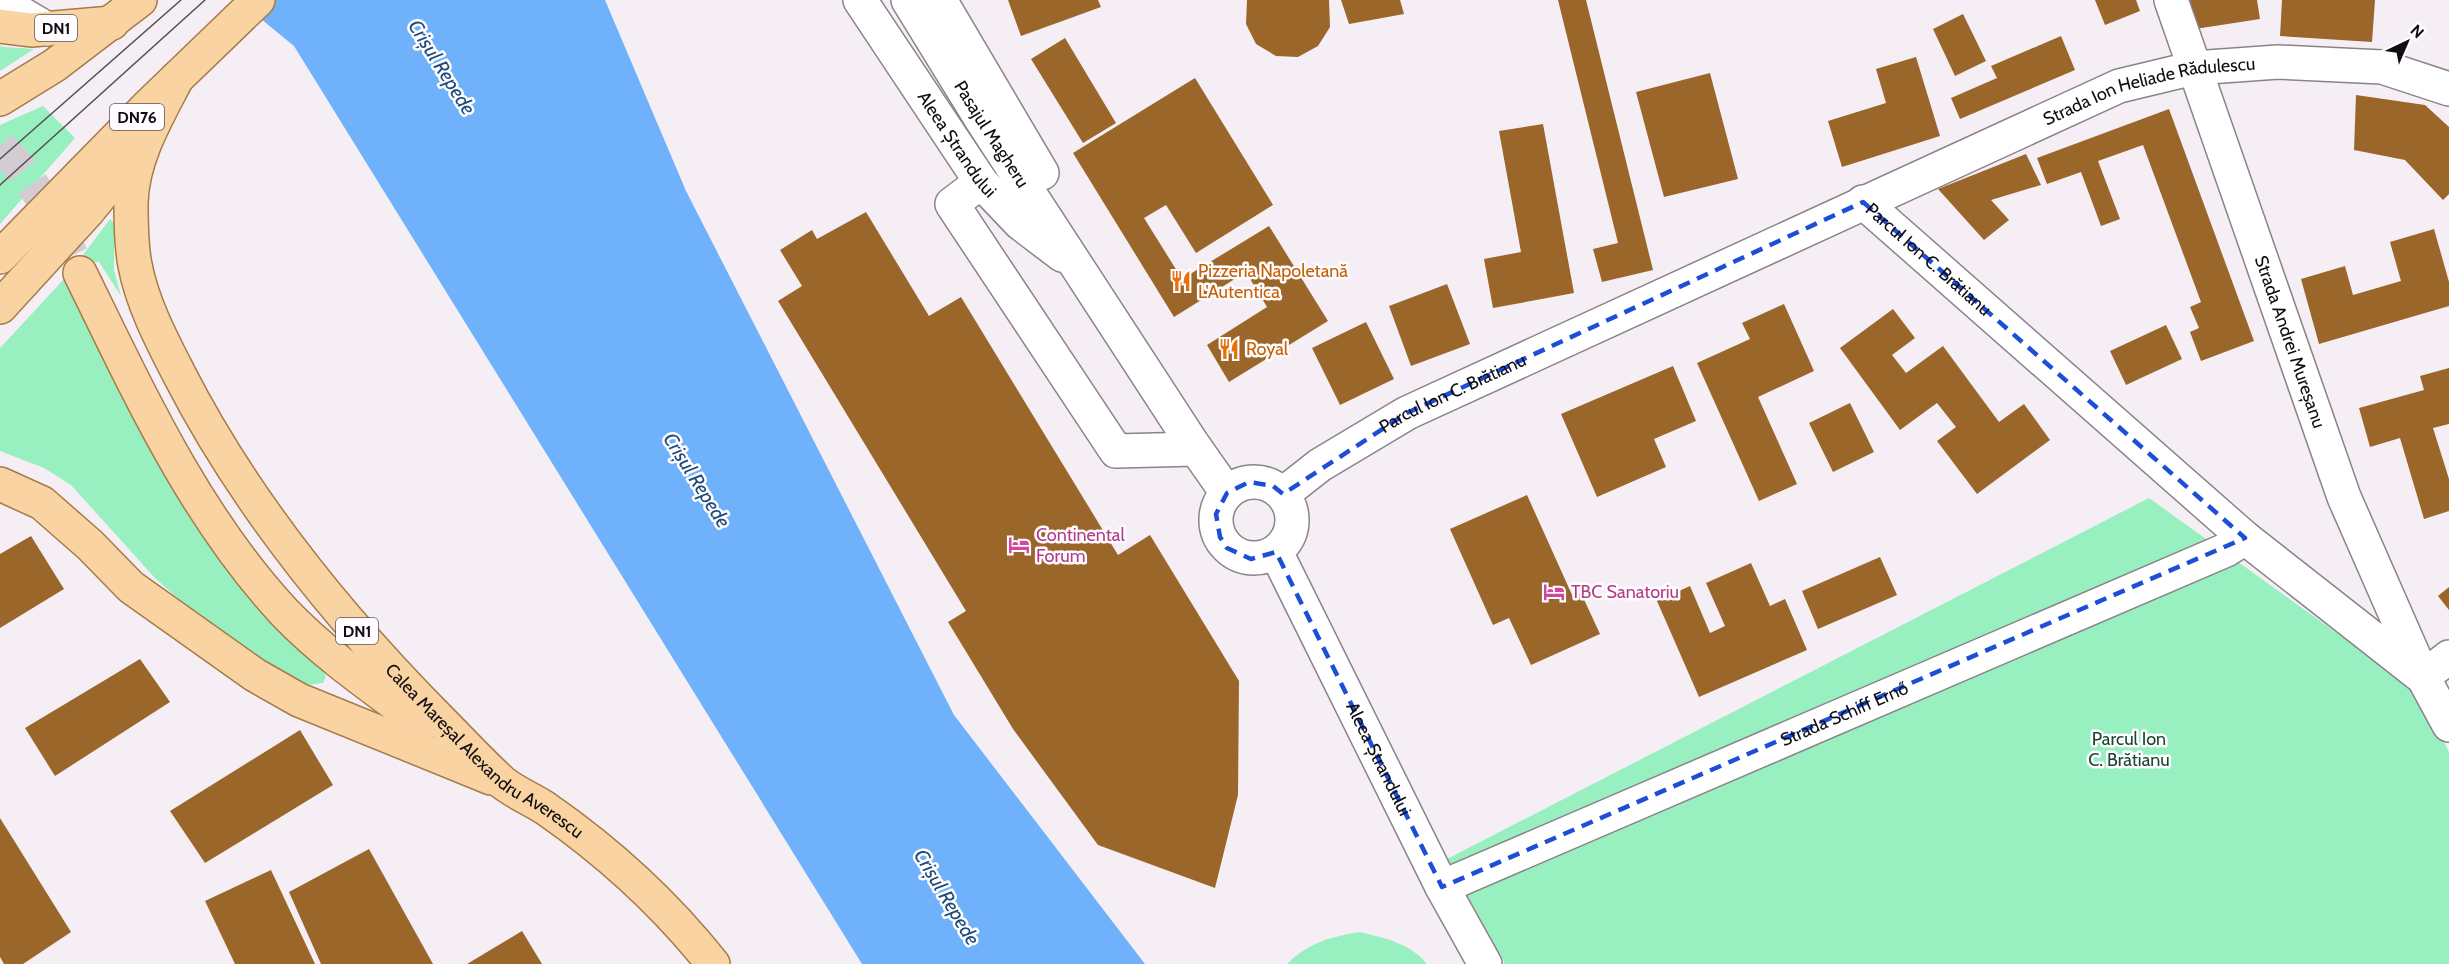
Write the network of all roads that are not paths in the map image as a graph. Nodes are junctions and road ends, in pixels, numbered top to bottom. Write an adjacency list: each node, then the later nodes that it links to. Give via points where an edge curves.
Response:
1 (140, 0): 8 (main road)
2 (258, 0): 12 (main road, DN76)
3 (860, 0): 16 (street, Aleea Ștrandului)
4 (908, 0): 19 (street, Pasajul Magheru)
5 (940, 0): 19 (street, Aleea Ștrandului, via 1069,222)
6 (2170, 0): 11 (street, Strada Andrei Mureșanu)
7 (0, 1): 10 (street)
8 (112, 23): 10 (main road, DN1); 14 (main road)
9 (0, 26): 10 (main road, DN1)
10 (48, 29)
11 (2194, 68): 13 (street, Strada Ion Heliade Rădulescu, via 2278,62 2382,67); 17 (street, Strada Ion Heliade Rădulescu, via 2119,86); 29 (street, Strada Andrei Mureșanu, via 2344,497)
12 (177, 78): 15 (main road, DN1); 18 (main road, DN76)
13 (2449, 89)
14 (0, 99)
15 (145, 141): 21 (main road, via 88,211); 31 (main road, Calea Mareșal Alexandru Averescu / DN1, via 131,202 135,265 160,337 199,414 282,539 346,620)
16 (981, 182): 19 (street, Aleea Ștrandului, via 1020,223); 22 (street, via 952,204 1116,451)
17 (1863, 202): 25 (street, Parcul Ion C. Brătianu, via 1407,413 1320,465); 26 (street, Parcul Ion C. Brătianu)
18 (0, 257)
19 (1079, 266): 22 (street, Aleea Ștrandului)
20 (80, 273): 31 (main road, via 169,450 252,575 331,656)
21 (0, 307)
22 (1196, 449): 24 (street, Aleea Ștrandului)
23 (0, 484): 31 (main road, via 42,503 131,587 255,675 308,704)
24 (1227, 493): 25 (street, via 1238,485 1261,482); 27 (street, via 1216,514 1216,526 1227,548 1251,559)
25 (1283, 494): 27 (street, via 1290,505 1292,524 1286,543)
26 (2245, 538): 29 (street, Parcul Ion C. Brătianu); 32 (street, Strada Schiff Ernő, via 2216,555)
27 (1276, 552): 32 (street, Aleea Ștrandului)
28 (2449, 657): 29 (street)
29 (2423, 677): 30 (street, Parcul Ion C. Brătianu)
30 (2449, 725)
31 (504, 783): 33 (main road, Calea Mareșal Alexandru Averescu / DN1, via 545,808 638,883)
32 (1442, 887): 34 (street, Aleea Ștrandului)
33 (713, 964)
34 (1485, 964)

